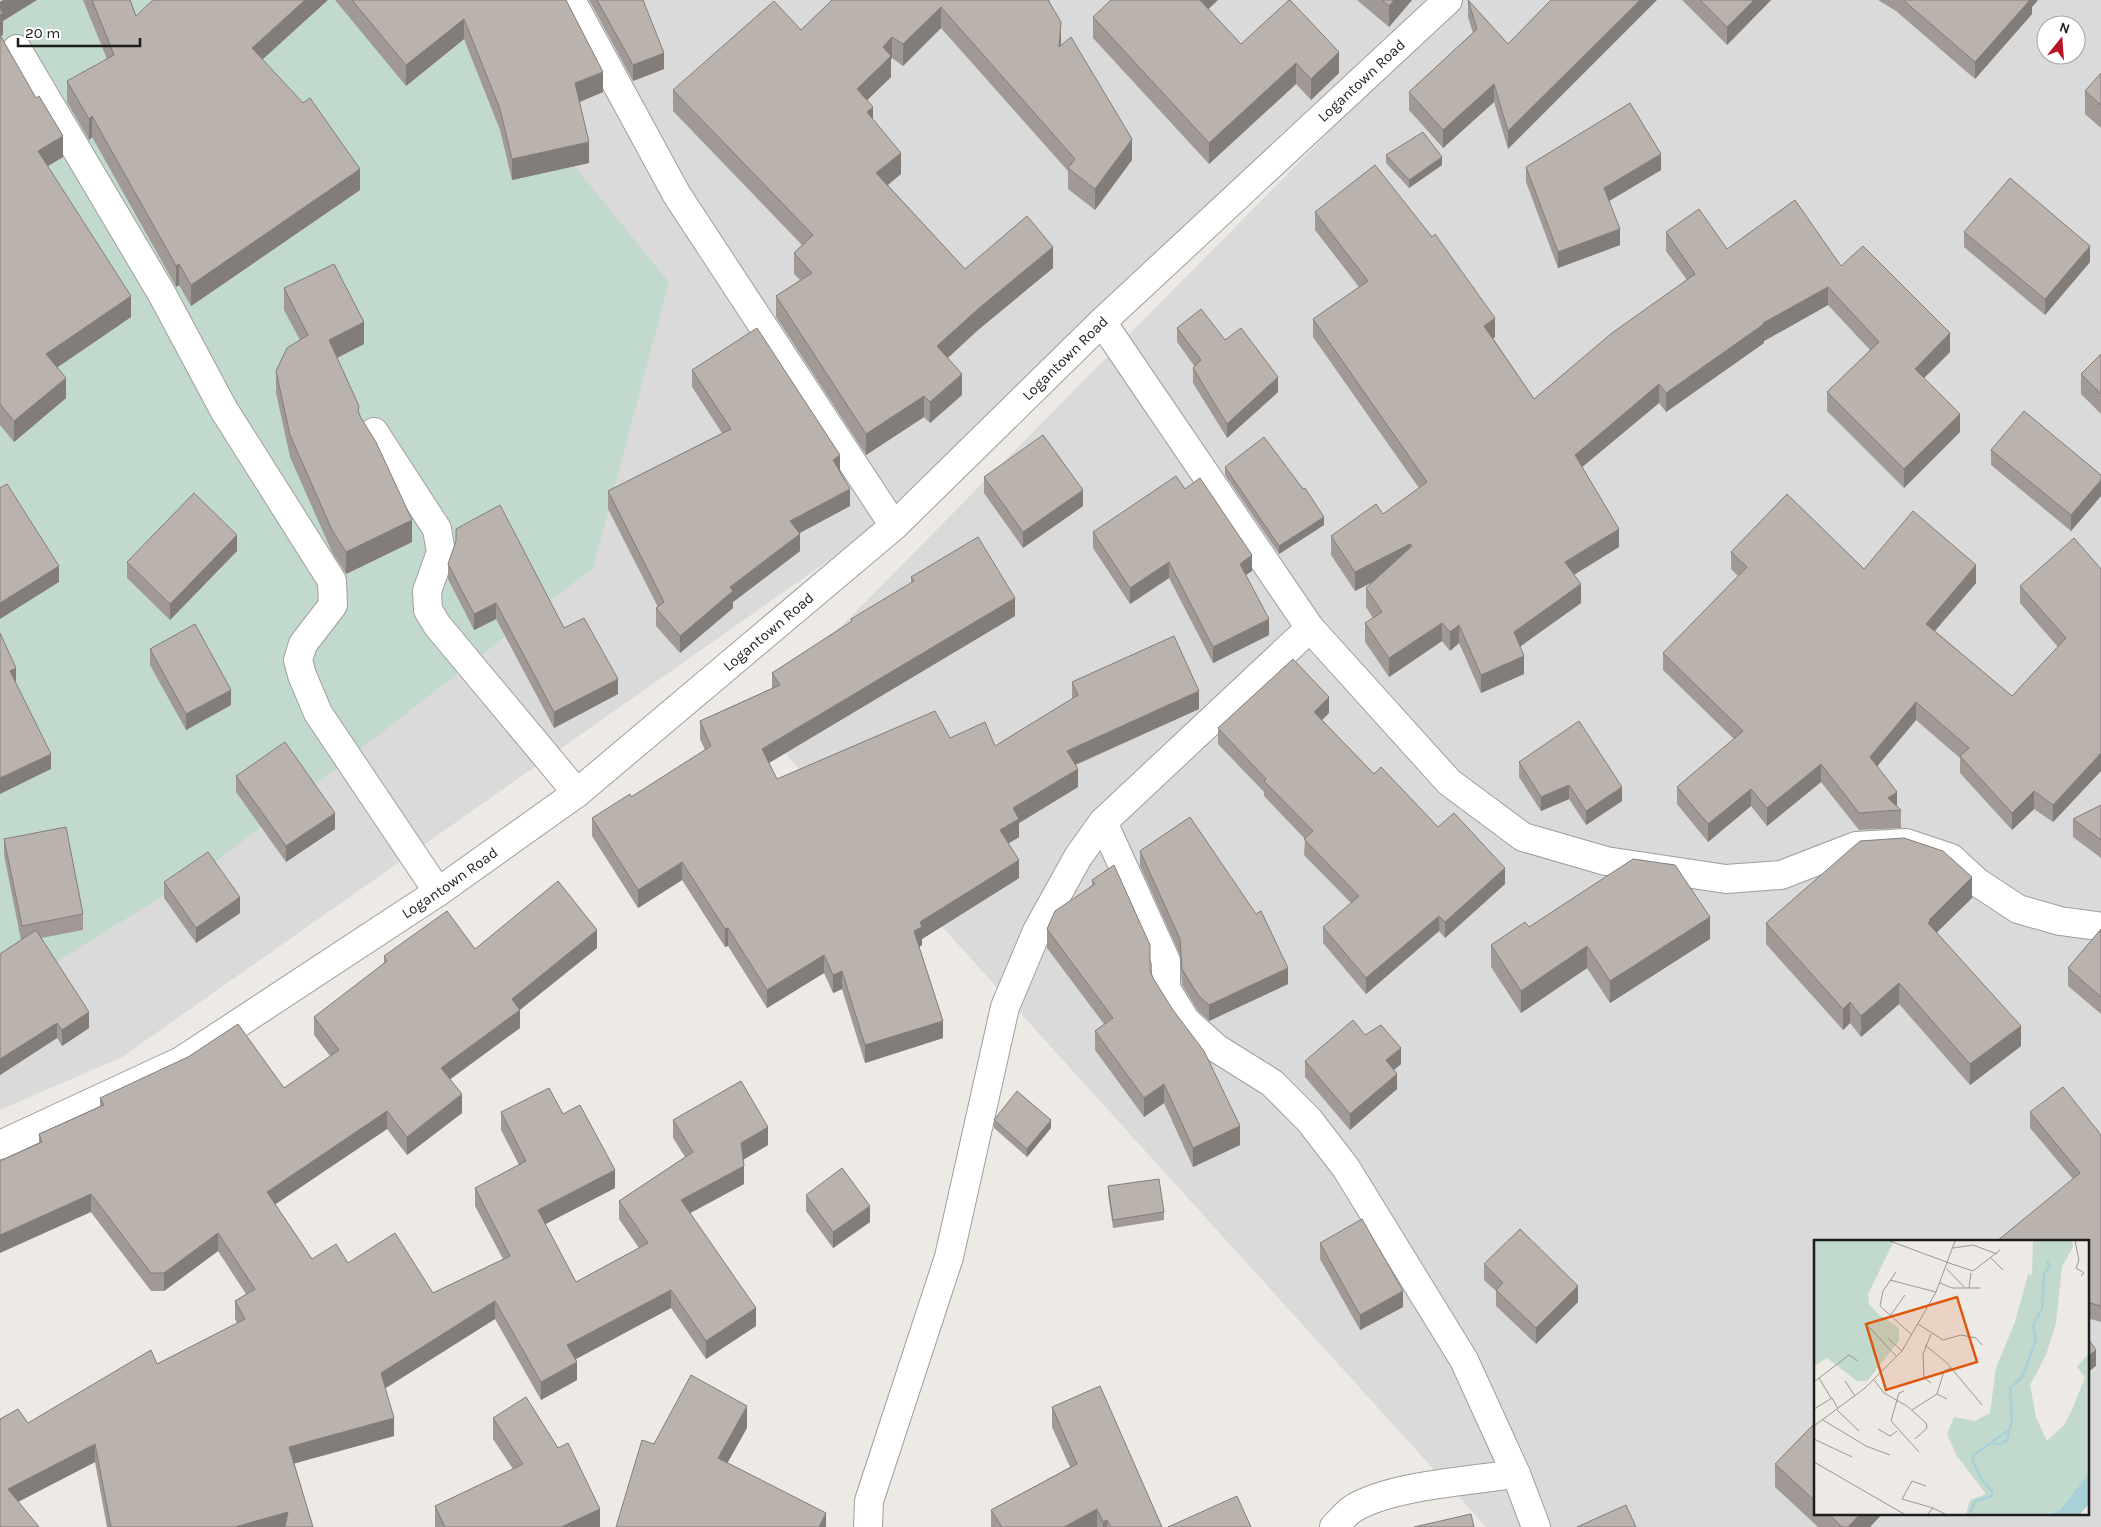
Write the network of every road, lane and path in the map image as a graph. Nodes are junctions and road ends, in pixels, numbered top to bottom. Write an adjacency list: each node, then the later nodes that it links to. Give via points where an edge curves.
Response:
1 (571, 0): 6 (street, via 677,195)
2 (1448, 0): 4 (street, Logantown Road)
3 (17, 49): 10 (street, via 162,294 224,410 332,581 333,605 303,644 298,660 302,675 318,713)
4 (1102, 322): 6 (street, Logantown Road); 7 (street)
5 (374, 432): 8 (street, via 437,529 441,552 427,591 428,610)
6 (894, 526): 8 (street, Logantown Road)
7 (1310, 628): 9 (street); 11 (street, via 1449,782 1523,837 1606,861 1726,879 1781,875 1856,846 1906,843 1951,858 1977,882 2018,909)
8 (577, 793): 10 (street, Logantown Road)
9 (1103, 822): 13 (street, via 1166,962 1166,989 1186,1020 1216,1048 1272,1083 1308,1120 1346,1168 1464,1360); 14 (street, via 1078,857 1037,931 1005,1007 949,1257 869,1501)
10 (438, 892): 12 (street, Logantown Road, via 181,1061)
11 (2101, 928)
12 (0, 1145)
13 (1516, 1474): 15 (street, via 1420,1487 1379,1498 1351,1510); 16 (street)
14 (868, 1527)
15 (1334, 1527)
16 (1536, 1527)

